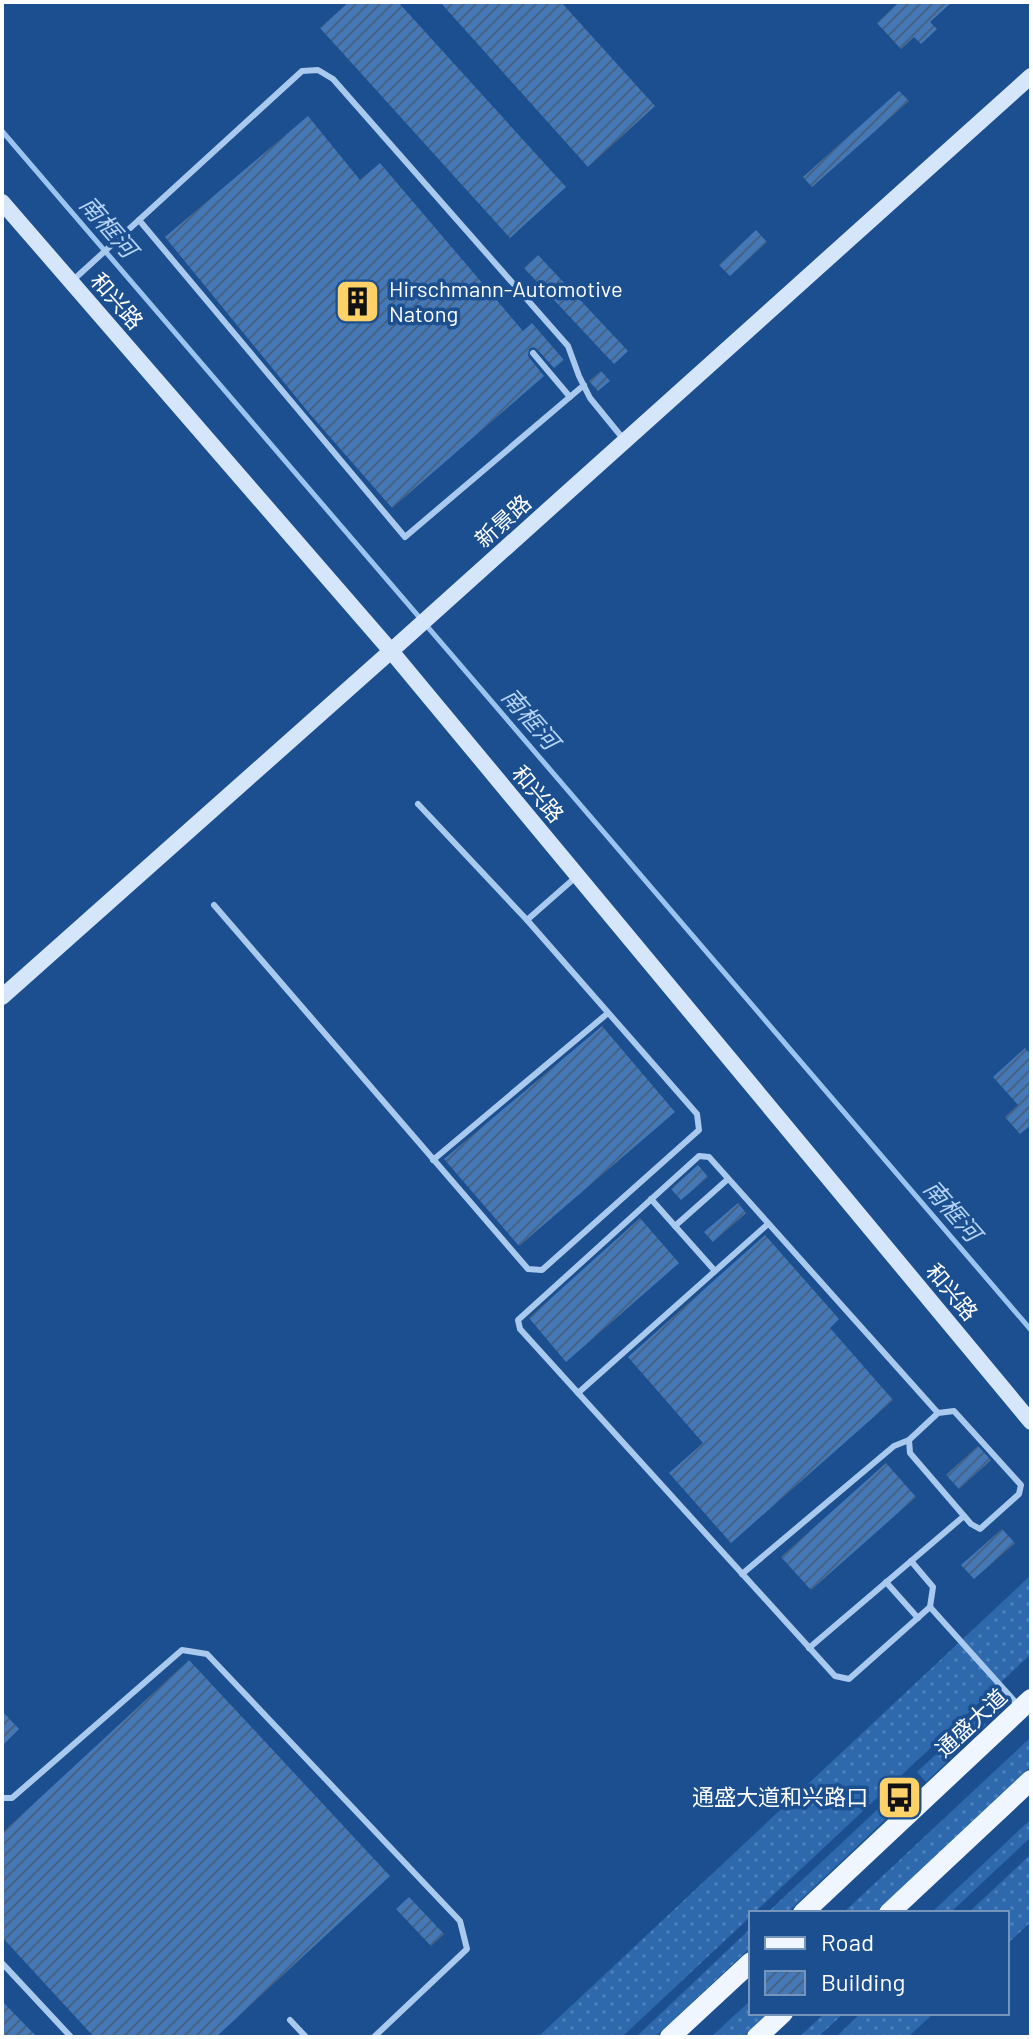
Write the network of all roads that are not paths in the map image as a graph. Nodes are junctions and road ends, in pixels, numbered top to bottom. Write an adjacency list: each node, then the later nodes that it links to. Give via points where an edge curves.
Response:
1 (1031, 76): 8 (street, 新景路)
2 (2, 202): 4 (street, 和兴路)
3 (139, 220): 4 (lane); 6 (lane, via 302,71 318,70 333,79 568,346); 7 (lane, via 405,537)
4 (71, 282): 9 (street, 和兴路)
5 (533, 353): 7 (lane)
6 (584, 385): 7 (lane); 8 (lane)
7 (570, 397)
8 (625, 441): 9 (street, 新景路)
9 (391, 651): 11 (street, 和兴路); 14 (street, 新景路)
10 (418, 804): 13 (lane)
11 (577, 876): 13 (lane); 24 (street, 和兴路)
12 (214, 905): 16 (lane)
13 (527, 920): 15 (lane)
14 (2, 997)
15 (608, 1013): 16 (lane); 16 (lane, via 697,1114 699,1130 542,1270 528,1269)
16 (433, 1160)
17 (728, 1179): 18 (lane, via 709,1157 699,1156); 19 (lane); 20 (lane)
18 (651, 1199): 20 (lane); 22 (lane, via 518,1320 520,1329)
19 (768, 1224): 21 (lane); 23 (lane)
20 (675, 1226): 21 (lane)
21 (715, 1271): 22 (lane)
22 (578, 1393): 28 (lane)
23 (938, 1413): 25 (lane); 26 (lane, via 954,1411 1021,1485 1019,1494 980,1529)
24 (1031, 1422)
25 (909, 1440): 26 (lane, via 910,1453); 28 (lane, via 894,1446)
26 (964, 1516): 27 (lane)
27 (911, 1561): 29 (lane); 30 (lane, via 933,1587)
28 (742, 1574): 32 (lane)
29 (886, 1582): 31 (lane); 32 (lane)
30 (930, 1607): 31 (lane); 33 (lane)
31 (918, 1618): 32 (lane, via 849,1679 835,1676)
32 (809, 1648)
33 (1026, 1704): 36 (main road, 通盛大道)
34 (1031, 1780): 37 (main road)
35 (2, 1798): 44 (lane, via 12,1798 182,1650 207,1654 460,1921 467,1949)
36 (805, 1911)
37 (891, 1911)
38 (2, 1963): 42 (lane)
39 (749, 1964): 45 (main road)
40 (781, 2015): 46 (main road)
41 (290, 2020): 43 (lane)
42 (71, 2037)
43 (306, 2037)
44 (374, 2037)
45 (670, 2037)
46 (757, 2037)

